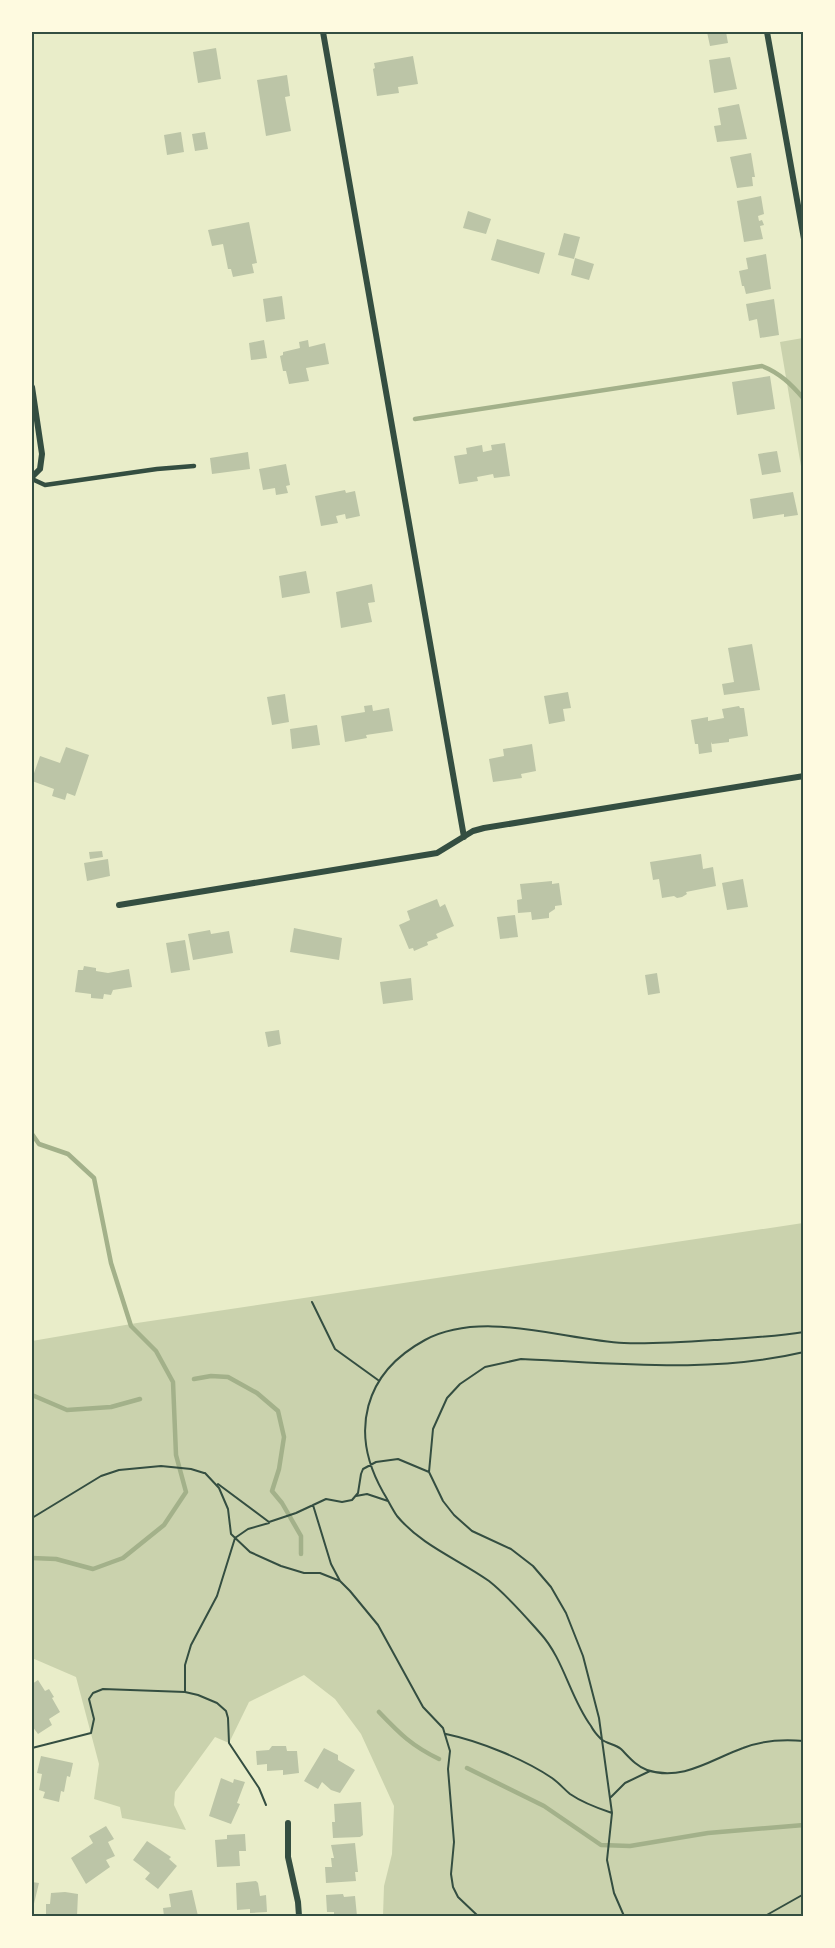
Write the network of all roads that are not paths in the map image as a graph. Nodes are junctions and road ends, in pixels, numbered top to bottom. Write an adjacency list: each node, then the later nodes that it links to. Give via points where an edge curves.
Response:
1 (323, 32): 8 (street)
2 (767, 32): 3 (street)
3 (804, 238)
4 (32, 387): 6 (street, via 42,454 40,469)
5 (194, 466): 6 (lane, via 45,485)
6 (32, 478)
7 (804, 776): 8 (street, via 484,828)
8 (464, 837): 9 (street, via 437,853)
9 (119, 905)
10 (288, 1823): 11 (street, via 288,1857)
11 (299, 1917)

